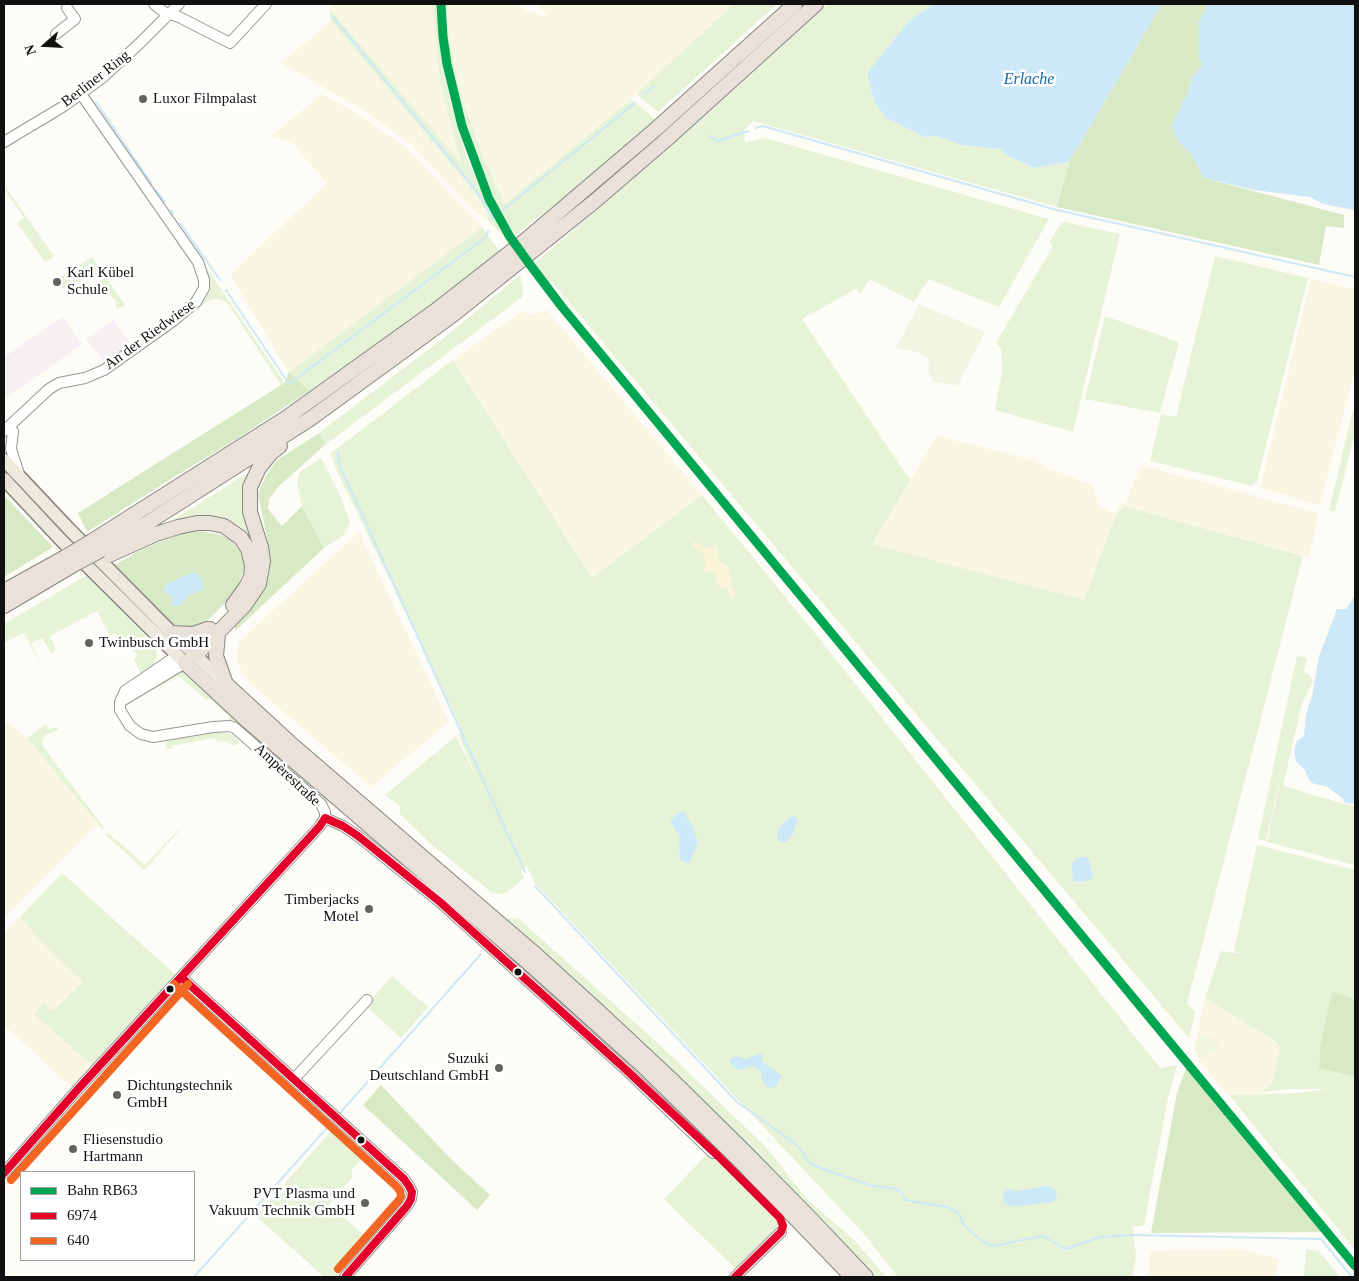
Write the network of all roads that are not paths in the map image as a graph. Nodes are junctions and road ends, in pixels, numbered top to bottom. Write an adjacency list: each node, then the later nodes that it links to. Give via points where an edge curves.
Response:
1 (154, 4): 7 (street)
2 (179, 4): 7 (street, Berliner Ring)
3 (266, 4): 7 (street, via 230,43)
4 (816, 4): 11 (highway, via 595,201)
5 (67, 5): 8 (street, via 75,19)
6 (793, 5): 11 (highway)
7 (170, 13): 9 (street, Berliner Ring, via 120,62)
8 (56, 34)
9 (81, 94): 10 (street, Berliner Ring); 14 (street, An der Riedwiese, via 198,262 204,288 186,312 118,360 94,375 59,383 41,396)
10 (4, 142)
11 (525, 249): 12 (highway)
12 (512, 259): 13 (highway, via 454,314); 19 (highway)
13 (310, 419): 19 (highway); 25 (highway, via 271,453 253,479 249,504 263,555 261,577 250,598)
14 (9, 431): 15 (street, An der Riedwiese); 17 (street, via 15,465)
15 (4, 442)
16 (4, 460): 17 (main road)
17 (22, 480): 26 (main road)
18 (4, 481): 27 (main road, via 108,588)
19 (100, 549): 20 (highway); 20 (highway, bridge); 25 (highway, via 197,523 224,526 233,531 248,549 252,571 241,596)
20 (74, 564): 21 (highway); 24 (highway, via 66,577 51,579)
21 (26, 579): 22 (highway); 23 (highway)
22 (4, 583)
23 (4, 591)
24 (4, 606)
25 (215, 630): 26 (highway); 27 (highway); 28 (highway, via 216,656)
26 (172, 633): 27 (main road)
27 (187, 655): 28 (main road); 29 (street, Ampèrestraße, via 120,702 120,710 134,730 147,736 160,736 214,727 236,728 321,804); 38 (highway, via 244,718 641,1064)
28 (226, 684): 39 (highway, via 597,1010 753,1160)
29 (324, 818): 30 (street, Ampèrestraße); 33 (street, via 358,836 440,902)
30 (181, 977): 32 (street); 34 (street, Ampèrestraße)
31 (367, 1000): 32 (street)
32 (294, 1079): 36 (street, via 404,1179 412,1192 407,1206)
33 (713, 1153)
34 (4, 1173)
35 (781, 1232): 37 (street)
36 (346, 1277)
37 (735, 1277)
38 (852, 1277)
39 (866, 1277)

